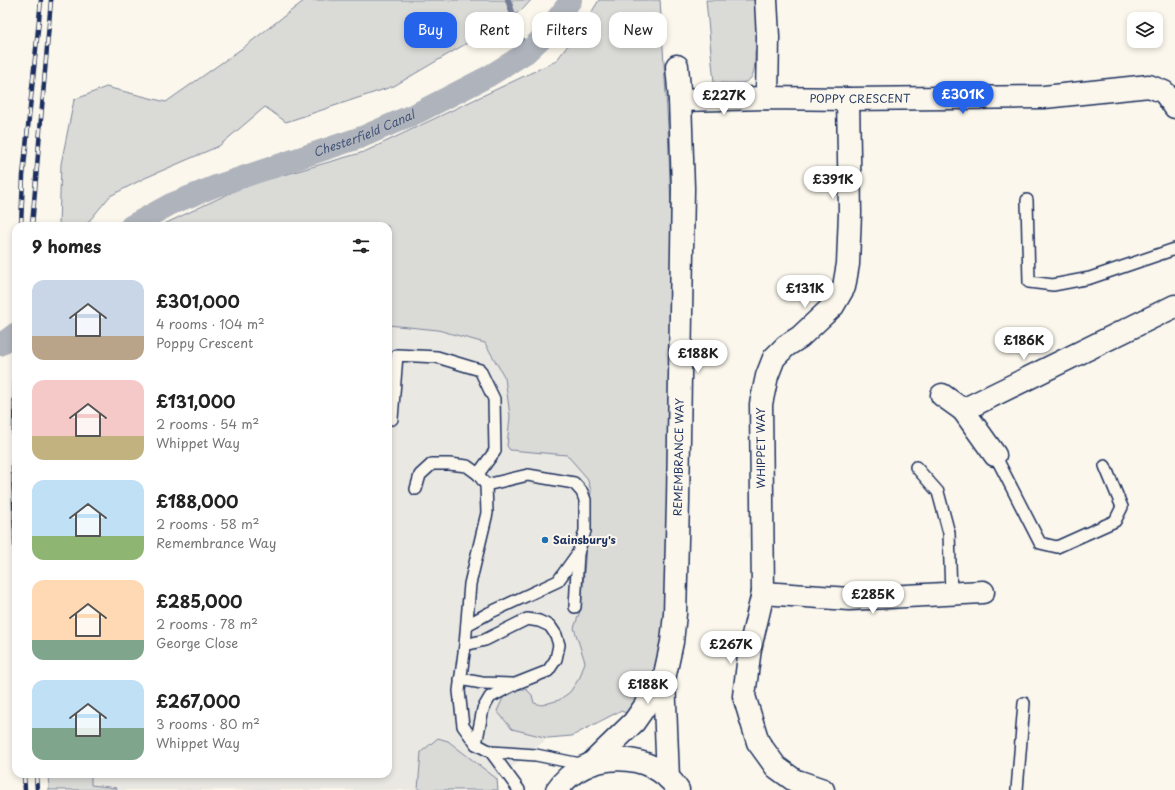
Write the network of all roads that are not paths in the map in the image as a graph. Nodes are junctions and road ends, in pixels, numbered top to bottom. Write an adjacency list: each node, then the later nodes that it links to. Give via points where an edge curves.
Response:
1 (766, 0): 3 (main road)
2 (677, 66): 5 (main road, REMEMBRANCE WAY)
3 (767, 98): 4 (main road, POPPY CRESCENT); 5 (main road, POPPY CRESCENT)
4 (848, 99): 6 (main road, POPPY CRESCENT, via 1044,97 1148,86 1164,92); 21 (main road, WHIPPET WAY, via 850,213 848,264 844,287 833,306 774,358 761,404)
5 (680, 100): 27 (main road, REMEMBRANCE WAY, via 683,188 675,614)
6 (1175, 107)
7 (1027, 200): 8 (lane, via 1029,282 1053,285 1090,278)
8 (1175, 248)
9 (1175, 306): 11 (main road)
10 (942, 395): 11 (main road)
11 (963, 410): 13 (main road)
12 (392, 419): 16 (lane, via 397,355 437,357 480,370 494,399 494,451)
13 (995, 455): 14 (lane, via 1040,543 1057,547 1115,521 1122,507)
14 (1105, 466)
15 (916, 467): 22 (lane, via 938,492 942,506 949,533)
16 (478, 474): 17 (lane); 18 (lane, via 467,466 432,464 420,475)
17 (486, 486): 19 (lane, via 528,475 574,483 585,500 585,531); 24 (lane, via 486,513 470,584)
18 (416, 490)
19 (578, 553): 23 (lane); 24 (lane, via 558,580)
20 (983, 592): 22 (main road)
21 (763, 593): 22 (main road, via 849,599); 36 (main road, WHIPPET WAY, via 750,648 744,696 758,742 776,767 794,780)
22 (950, 594)
23 (575, 607)
24 (467, 625): 25 (lane)
25 (465, 645): 26 (lane); 28 (lane, via 485,640 527,619 550,626 556,635 558,645 556,659 548,671)
26 (460, 679): 28 (lane); 30 (lane, via 463,726)
27 (664, 679): 32 (main road, REMEMBRANCE WAY, via 634,722); 33 (main road, REMEMBRANCE WAY)
28 (515, 684): 30 (lane, via 490,697 482,709)
29 (1024, 703): 37 (lane)
30 (476, 744): 31 (lane)
31 (491, 752): 32 (lane, via 536,755); 34 (lane)
32 (589, 764): 33 (main road, via 612,759 632,760 652,767); 35 (main road, via 572,774)
33 (676, 787)
34 (519, 790)
35 (557, 790)
36 (823, 790)
37 (1017, 790)

